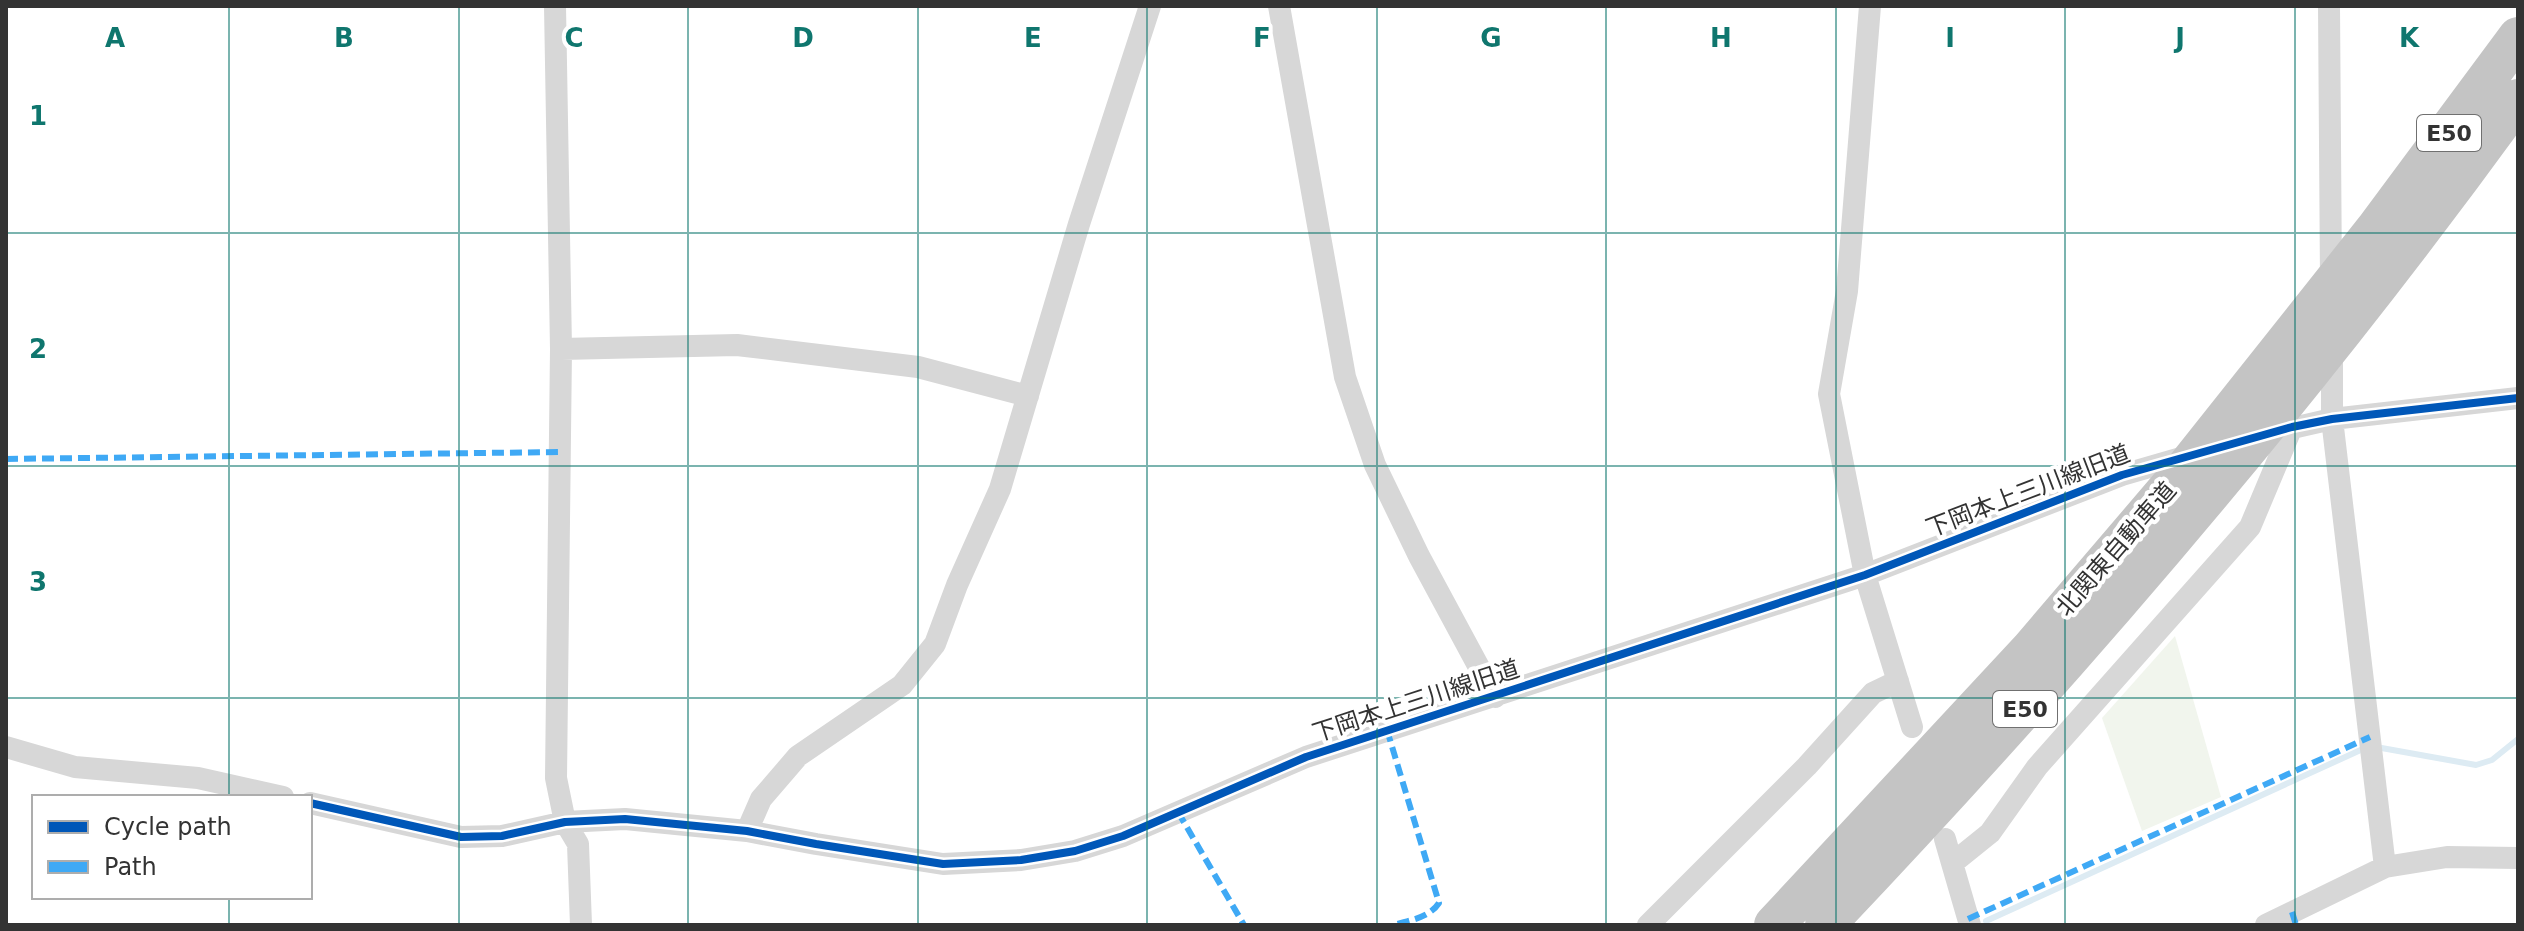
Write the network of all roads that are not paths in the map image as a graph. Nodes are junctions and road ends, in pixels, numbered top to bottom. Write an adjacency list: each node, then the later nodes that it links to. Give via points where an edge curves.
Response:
1 (555, 6): 8 (street)
2 (1150, 6): 9 (street)
3 (1279, 6): 15 (street, via 1345,377 1375,465)
4 (1870, 6): 13 (street, via 1847,291 1829,394)
5 (2329, 6): 11 (street)
6 (2518, 37): 28 (highway, 北関東自動車道 / E50, via 2282,350 2153,504 2030,650)
7 (2518, 99): 29 (highway, 北関東自動車道 / E50, via 2217,487 2037,695)
8 (561, 349): 9 (street, via 737,345 918,367); 20 (street, via 556,778)
9 (1028, 396): 21 (street, via 1000,489 935,644 902,685 798,756 761,799)
10 (2518, 398): 11 (street, 下岡本上三川線旧道)
11 (2332, 419): 12 (street, 下岡本上三川線旧道); 25 (street)
12 (2292, 427): 13 (street, 下岡本上三川線旧道, via 2122,475); 24 (street, via 2250,527 2037,767 1990,833)
13 (1865, 575): 14 (street); 15 (street, 下岡本上三川線旧道)
14 (1898, 681): 16 (street); 27 (street, via 1873,693)
15 (1495, 697): 21 (street, 下岡本上三川線旧道, via 1306,757 1123,836 1075,851 943,864)
16 (1912, 727)
17 (6, 747): 18 (street, via 75,767 198,778)
18 (274, 795)
19 (312, 803): 20 (street, 下岡本上三川線旧道, via 461,837 502,836)
20 (565, 822): 21 (street, 下岡本上三川線旧道, via 625,819); 26 (street, via 578,844)
21 (747, 831)
22 (1945, 839): 24 (street)
23 (2518, 858): 25 (street, via 2447,857)
24 (1954, 862): 30 (street)
25 (2385, 867): 31 (street)
26 (581, 925)
27 (1648, 925)
28 (1774, 925)
29 (1825, 925)
30 (1970, 925)
31 (2266, 925)

